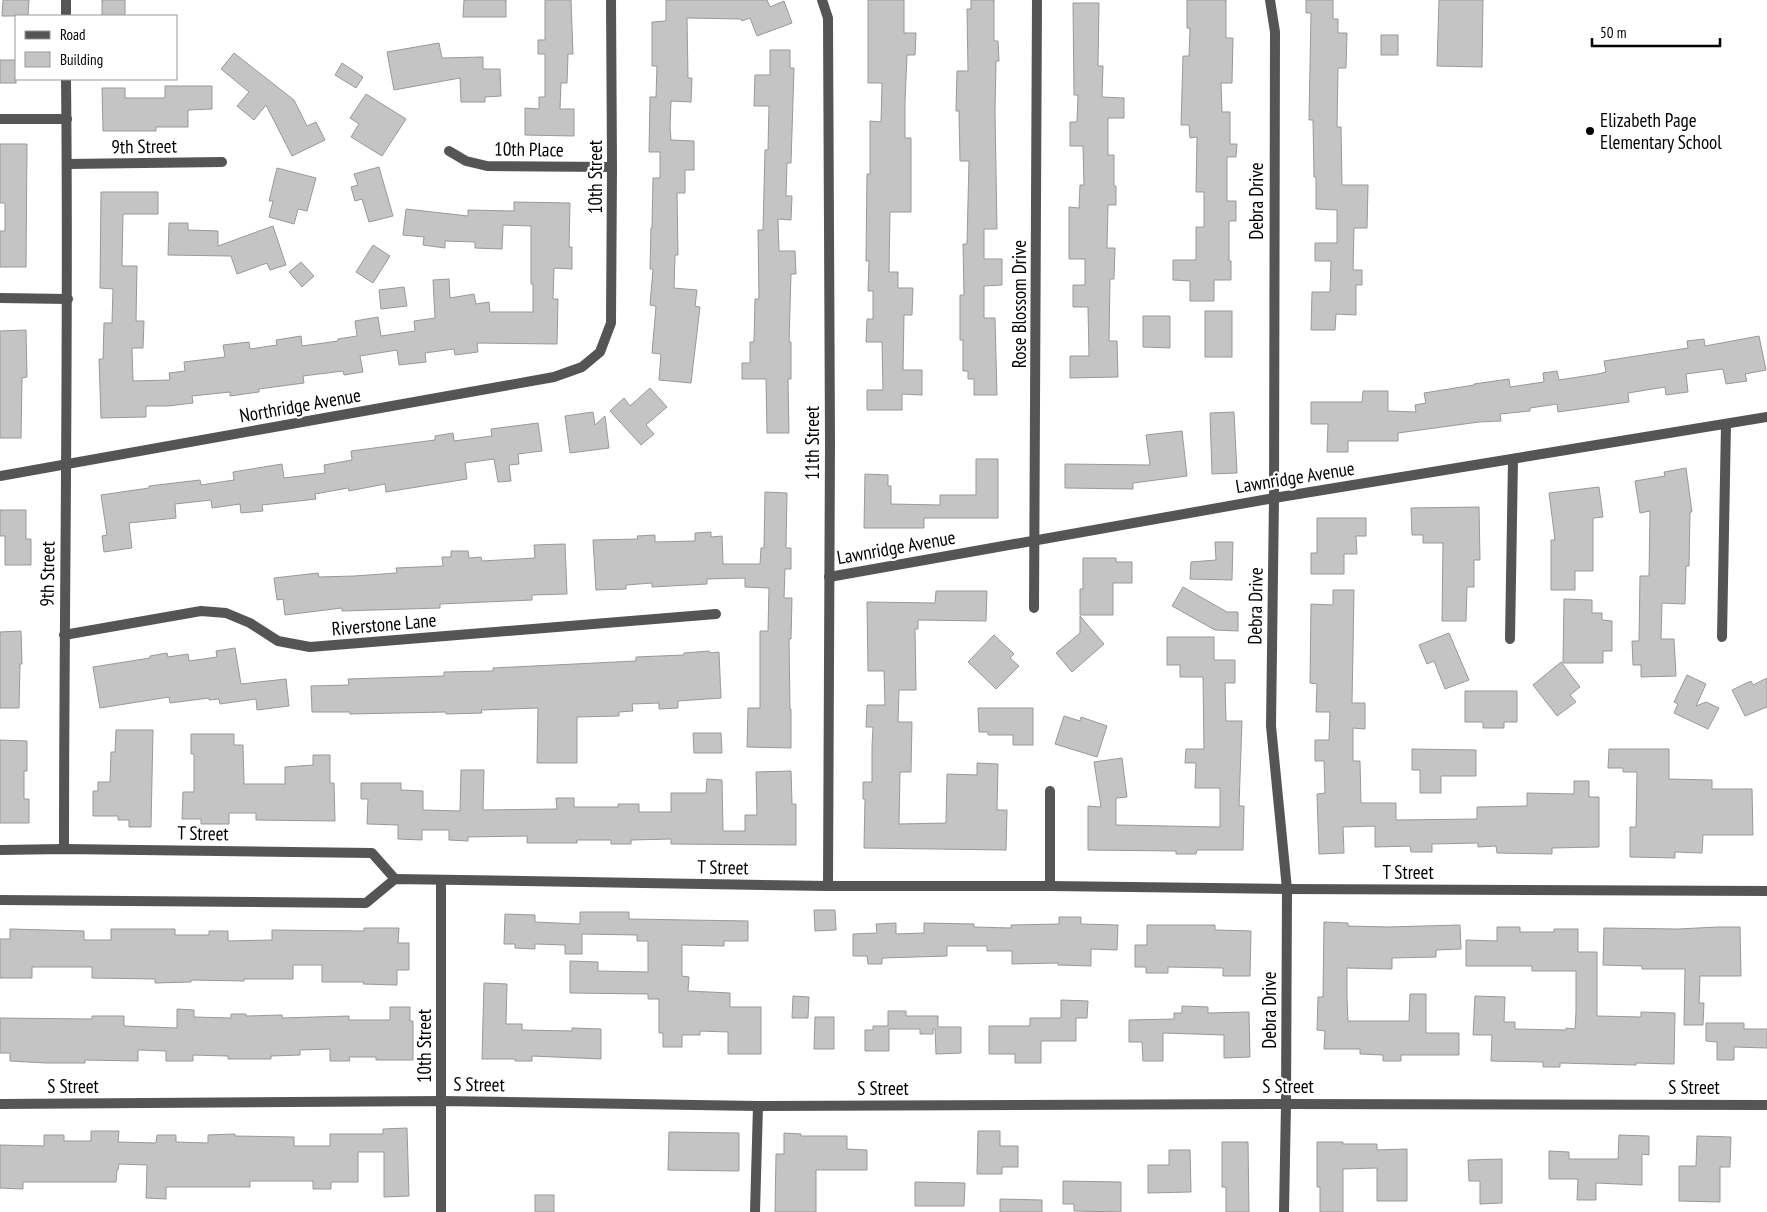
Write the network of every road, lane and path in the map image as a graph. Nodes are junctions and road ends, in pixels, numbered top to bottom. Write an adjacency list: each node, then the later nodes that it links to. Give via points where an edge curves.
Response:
1 (66, 0): 6 (street)
2 (611, 0): 13 (street, 10th Street)
3 (822, 0): 24 (street, 11th Street, via 828,18)
4 (1037, 0): 23 (street, Rose Blossom Drive)
5 (1270, 0): 22 (street, Debra Drive, via 1275,32)
6 (66, 15)
7 (66, 80): 9 (street, 9th Street)
8 (0, 119): 9 (street)
9 (67, 119): 12 (street, 9th Street)
10 (449, 151): 13 (street, 10th Place, via 466,161 487,166)
11 (222, 162): 12 (street, 9th Street)
12 (67, 164): 15 (street, 9th Street)
13 (612, 167): 16 (street, 10th Street, via 611,322)
14 (0, 298): 15 (street)
15 (68, 299): 20 (street, 9th Street)
16 (600, 352): 20 (street, Northridge Avenue, via 582,367 554,377)
17 (1767, 417): 18 (street, Lawnridge Avenue)
18 (1726, 424): 19 (street, Lawnridge Avenue); 28 (street)
19 (1513, 459): 22 (street, Lawnridge Avenue); 29 (street)
20 (66, 464): 21 (street, Northridge Avenue); 27 (street, 9th Street)
21 (0, 476)
22 (1274, 498): 23 (street, Lawnridge Avenue); 37 (street, Debra Drive, via 1271,726)
23 (1034, 541): 24 (street, Lawnridge Avenue); 25 (street, Rose Blossom Drive)
24 (829, 576): 35 (street, 11th Street)
25 (1034, 608)
26 (716, 614): 27 (street, Riverstone Lane, via 310,647 278,640 226,613 201,611)
27 (64, 634): 31 (street, 9th Street)
28 (1722, 637)
29 (1510, 639)
30 (1050, 791): 36 (street)
31 (64, 849): 32 (street, T Street); 33 (street, T Street, via 372,853)
32 (0, 850)
33 (395, 879): 34 (street, T Street); 39 (street, via 366,903)
34 (441, 880): 35 (street, T Street); 40 (street, 10th Street)
35 (828, 886): 36 (street, T Street)
36 (1050, 886): 37 (street, T Street)
37 (1287, 889): 38 (street, T Street); 42 (street, Debra Drive)
38 (1767, 892)
39 (0, 900)
40 (442, 1101): 41 (street, S Street); 44 (street, S Street); 45 (street, 10th Street)
41 (0, 1104)
42 (1286, 1104): 43 (street, S Street); 44 (street, S Street); 47 (street, Debra Drive)
43 (1767, 1105)
44 (758, 1106): 46 (street)
45 (441, 1212)
46 (755, 1212)
47 (1284, 1212)

